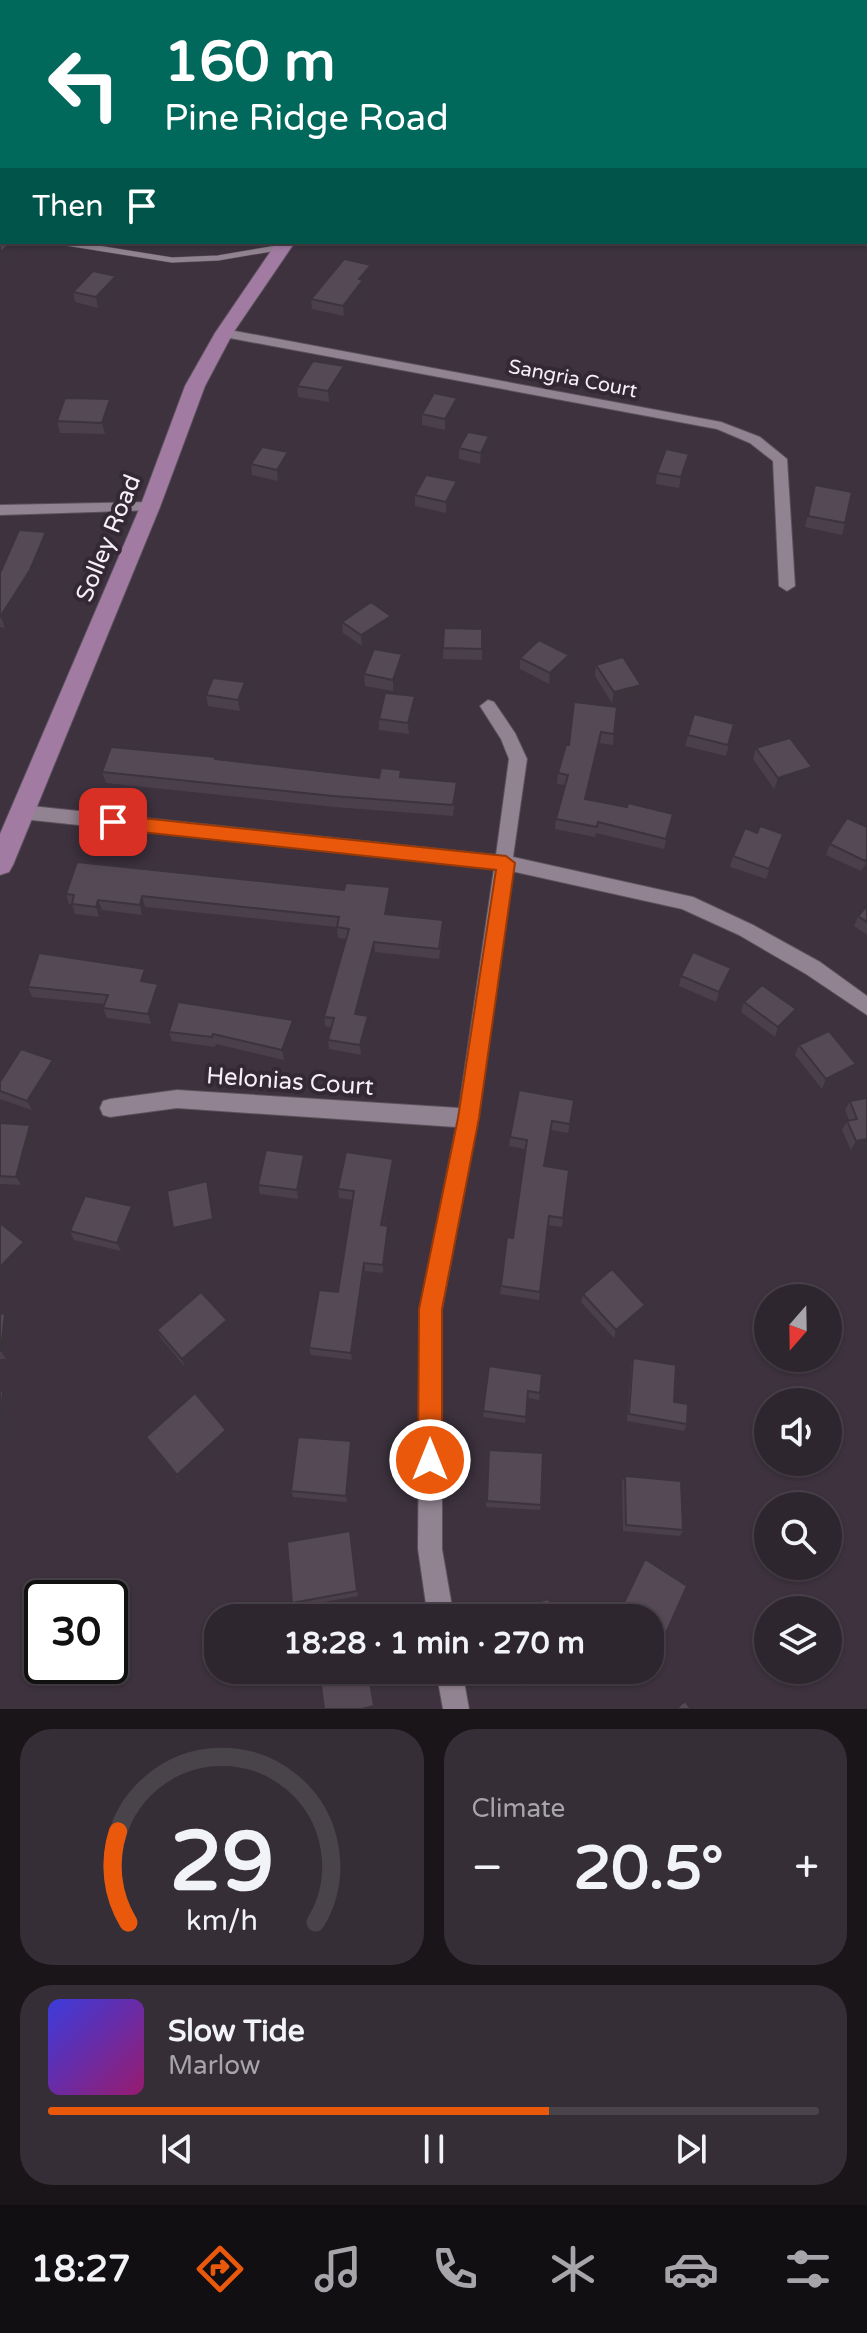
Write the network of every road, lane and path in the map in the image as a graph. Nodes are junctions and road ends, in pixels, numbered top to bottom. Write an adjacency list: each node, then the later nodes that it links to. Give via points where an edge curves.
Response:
1 (71, 244): 2 (lane, via 181,260)
2 (285, 244): 3 (main road, Solley Road)
3 (224, 333): 4 (main road, Solley Road, via 195,386); 6 (street, Sangria Court, via 721,426 755,440 780,459)
4 (150, 507): 5 (street); 8 (main road, Solley Road)
5 (0, 510)
6 (787, 586)
7 (488, 706): 9 (street, via 518,759)
8 (22, 812): 9 (street); 10 (main road, Solley Road)
9 (506, 863): 11 (street, via 686,902 813,968); 13 (street)
10 (0, 865)
11 (867, 1007)
12 (110, 1108): 13 (street, Helonias Court, via 177,1099)
13 (468, 1118): 14 (street, via 431,1309 430,1549)
14 (439, 1604)
15 (452, 1684): 16 (street)
16 (456, 1709)

